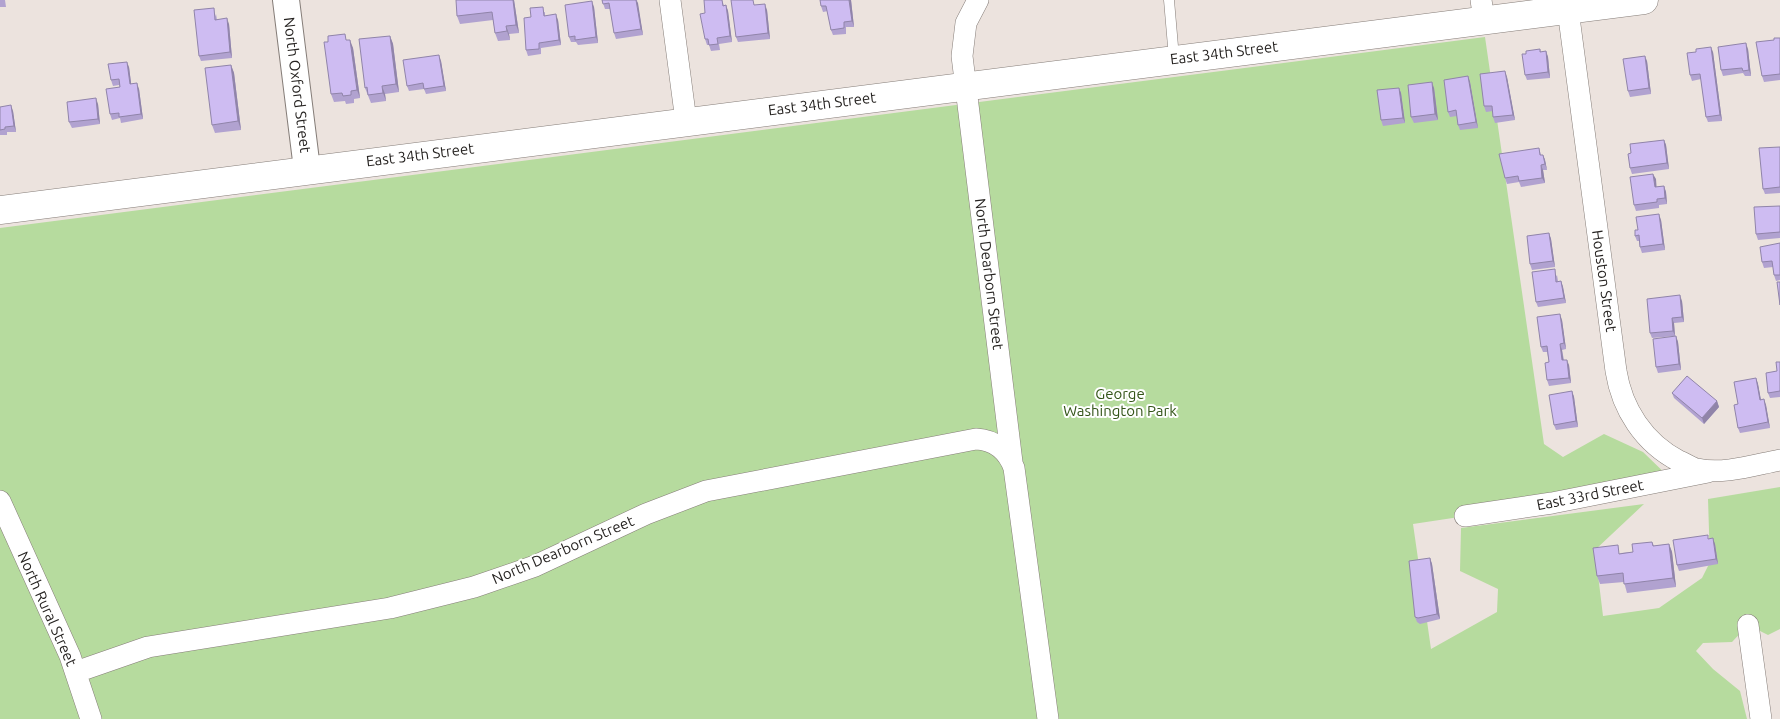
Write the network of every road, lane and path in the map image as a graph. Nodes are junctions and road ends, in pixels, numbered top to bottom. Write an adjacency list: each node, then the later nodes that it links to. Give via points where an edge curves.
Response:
1 (286, 0): 11 (street, North Oxford Street)
2 (670, 0): 10 (street)
3 (978, 0): 9 (street, North Dearborn Street, via 966,23 962,40)
4 (1169, 0): 8 (lane)
5 (1644, 0): 7 (main road, East 34th Street)
6 (1483, 10): 7 (main road, East 34th Street); 8 (main road, East 34th Street)
7 (1568, 10): 15 (street, Houston Street, via 1621,392 1632,418 1663,452 1696,469)
8 (1174, 59): 9 (main road, East 34th Street)
9 (965, 86): 10 (main road, East 34th Street); 14 (street, North Dearborn Street)
10 (686, 121): 11 (main road, East 34th Street)
11 (308, 169): 12 (main road, East 34th Street)
12 (0, 210)
13 (1780, 460): 15 (street, Houston Street)
14 (1012, 462): 19 (street, North Dearborn Street, via 1005,450 993,442 976,439 713,489 646,514 535,566 474,588 390,608 148,647); 21 (street, North Dearborn Street)
15 (1715, 471): 17 (street, East 33rd Street, via 1552,503)
16 (0, 502): 19 (street, North Rural Street)
17 (1465, 516)
18 (1748, 625): 22 (street)
19 (76, 672): 20 (street, North Rural Street)
20 (91, 719)
21 (1048, 719)
22 (1761, 719)

